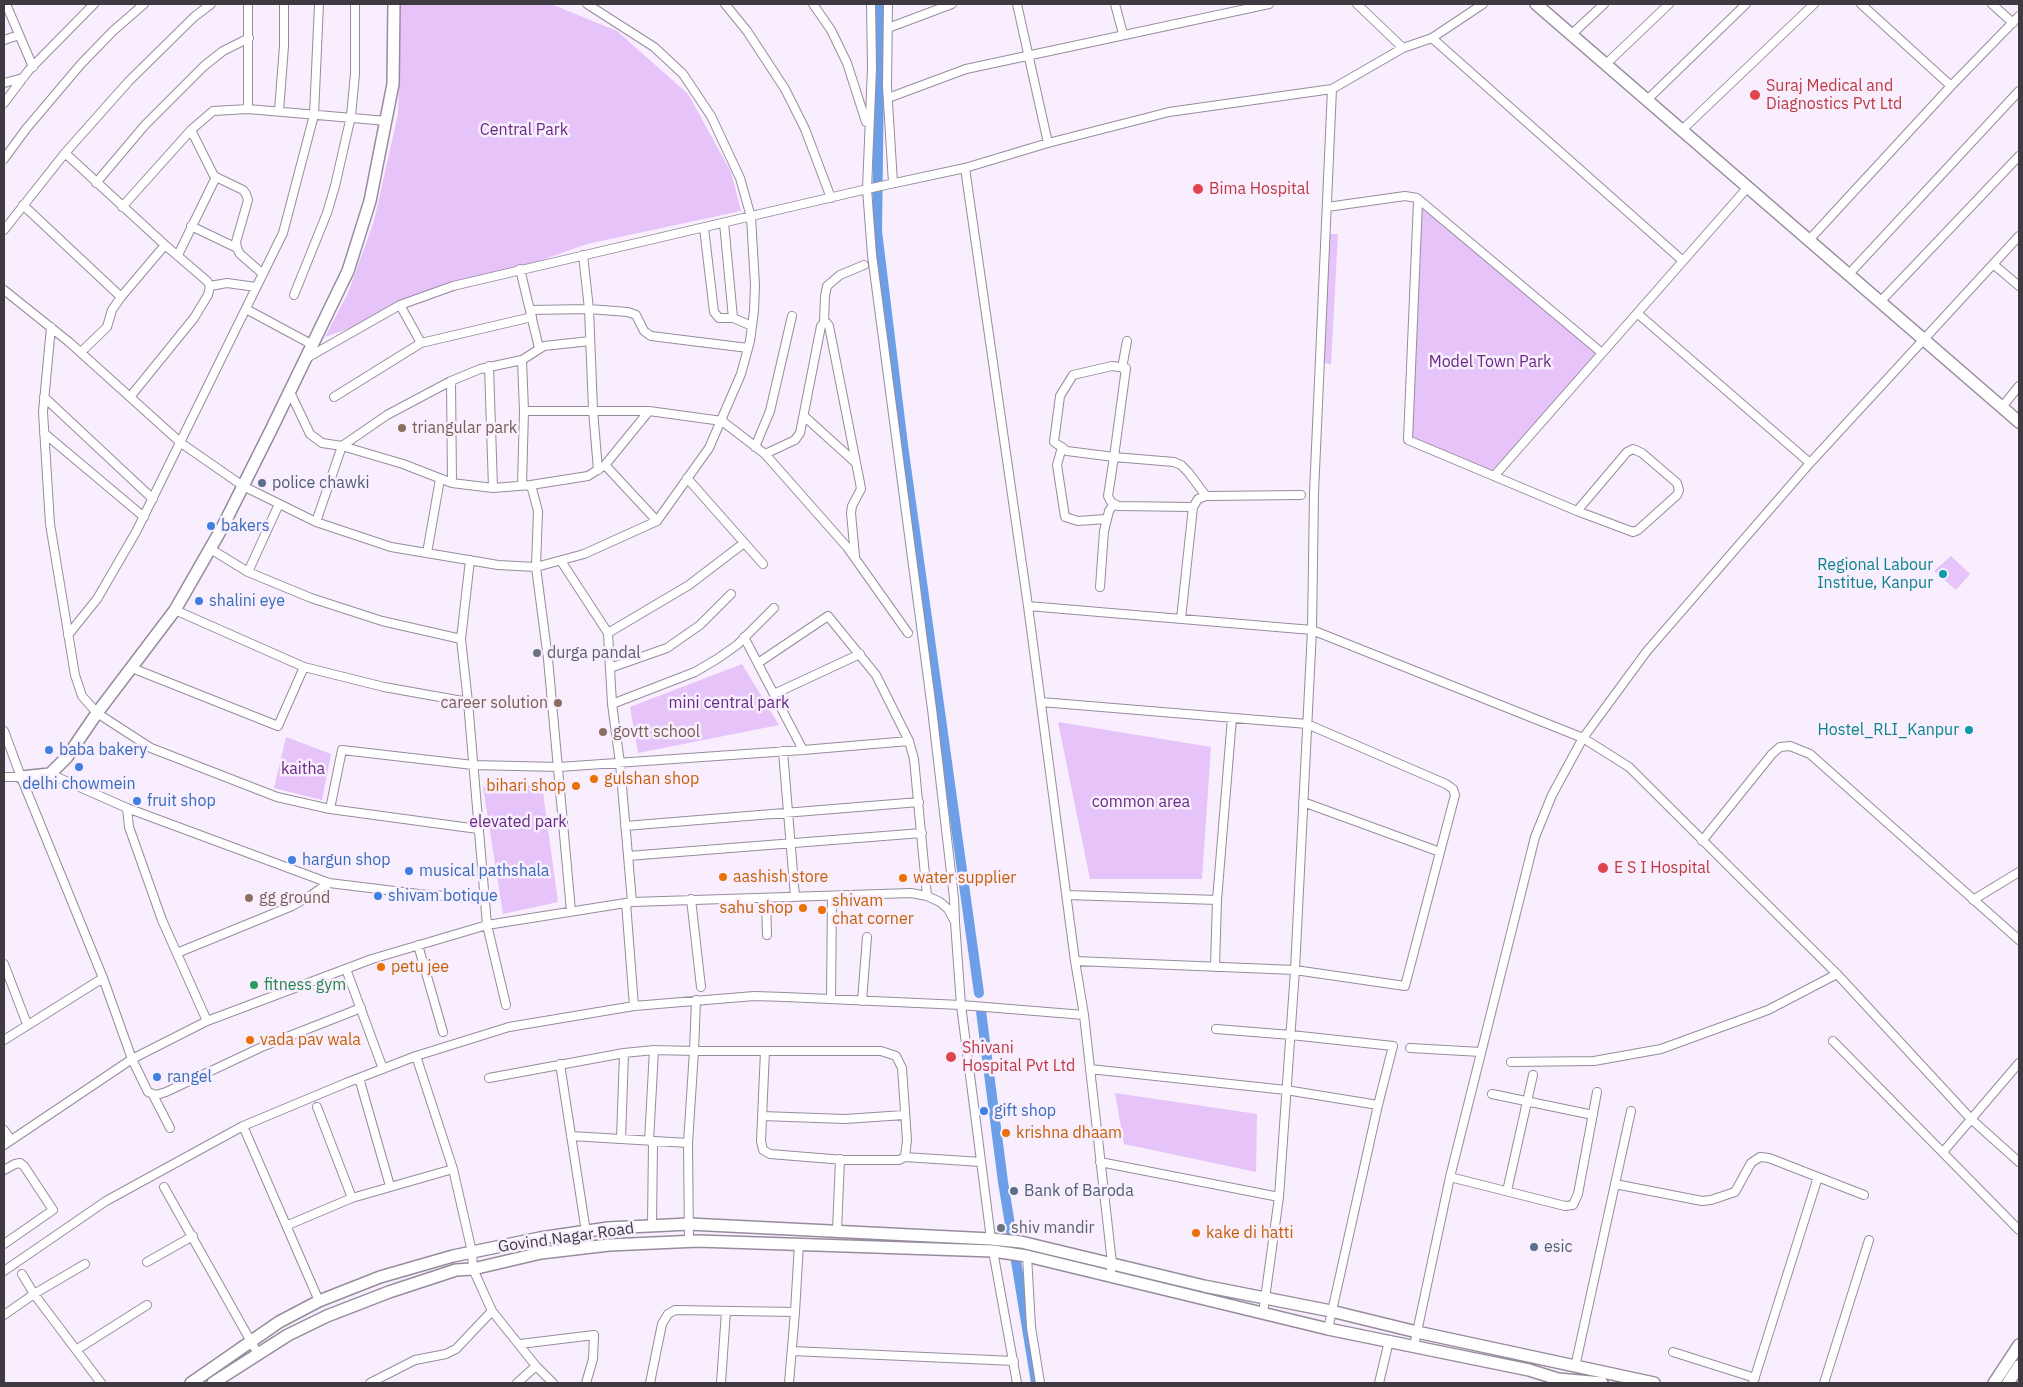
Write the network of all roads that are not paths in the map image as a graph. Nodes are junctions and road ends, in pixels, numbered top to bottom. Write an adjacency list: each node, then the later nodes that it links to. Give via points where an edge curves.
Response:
1 (94, 4): 41 (street)
2 (144, 4): 61 (street, via 81,64)
3 (211, 4): 59 (street, via 136,74)
4 (248, 4): 35 (street)
5 (284, 4): 51 (street)
6 (319, 4): 52 (street)
7 (355, 4): 53 (street)
8 (394, 4): 54 (main road, via 393,84)
9 (725, 4): 68 (street, via 747,31 784,89 805,129)
10 (813, 4): 57 (street, via 847,62)
11 (871, 4): 57 (street)
12 (888, 4): 31 (street)
13 (952, 4): 31 (street)
14 (1017, 4): 39 (street)
15 (1115, 4): 32 (street)
16 (1269, 4): 28 (street)
17 (1357, 4): 38 (street)
18 (1483, 4): 36 (street)
19 (1604, 4): 33 (street)
20 (1669, 4): 40 (street)
21 (1746, 4): 48 (street)
22 (1814, 4): 56 (street)
23 (1861, 4): 44 (street)
24 (1992, 4): 30 (street)
25 (5, 5): 34 (street)
26 (591, 5): 73 (street, via 654,47 683,74 724,142 740,178)
27 (1540, 5): 33 (main road)
28 (1242, 6): 32 (street)
29 (2019, 16): 30 (street)
30 (2013, 23): 44 (street)
31 (888, 28): 47 (street)
32 (1123, 34): 39 (street)
33 (1572, 34): 40 (main road)
34 (18, 35): 37 (street); 41 (street)
35 (249, 38): 50 (street); 64 (street, via 204,66 145,124)
36 (1432, 38): 38 (street); 84 (street)
37 (4, 40)
38 (1403, 48): 45 (street)
39 (1028, 56): 47 (street, via 966,70); 58 (street)
40 (1606, 64): 48 (main road)
41 (33, 67): 42 (street)
42 (23, 78): 43 (street); 49 (street)
43 (4, 83)
44 (1951, 86): 79 (street)
45 (1332, 89): 58 (street, via 1169,112); 71 (street)
46 (2019, 91): 89 (street)
47 (888, 98): 65 (street)
48 (1647, 100): 56 (main road)
49 (4, 103)
50 (248, 109): 51 (street); 55 (street, via 213,111)
51 (279, 111): 52 (street)
52 (314, 115): 53 (street); 88 (street, via 284,233)
53 (351, 116): 54 (street); 94 (street, via 327,213)
54 (387, 121): 111 (main road, via 370,200 348,271)
55 (190, 130): 63 (street); 72 (street)
56 (1682, 130): 66 (main road)
57 (868, 132): 67 (street)
58 (1048, 143): 62 (street)
59 (65, 153): 64 (street); 70 (street)
60 (2019, 156): 96 (street)
61 (4, 159)
62 (965, 168): 65 (street); 173 (street)
63 (216, 178): 75 (street); 81 (street, via 243,190 247,197)
64 (96, 183): 72 (street)
65 (893, 183): 67 (street)
66 (1748, 187): 79 (main road); 84 (street)
67 (869, 188): 68 (street); 231 (street, via 873,262 931,699)
68 (831, 198): 73 (street)
69 (1417, 198): 71 (street, via 1393,197); 115 (street); 143 (street, via 1408,440)
70 (23, 205): 77 (street); 95 (street)
71 (1328, 206): 177 (street, via 1314,493)
72 (122, 207): 80 (street)
73 (751, 217): 74 (street); 105 (street, via 755,285)
74 (724, 223): 76 (street); 103 (street)
75 (191, 226): 81 (street); 82 (street)
76 (704, 228): 83 (street); 103 (street, via 714,312 719,318)
77 (4, 230)
78 (2019, 236): 86 (street)
79 (1809, 240): 89 (main road)
80 (165, 245): 82 (street); 95 (street)
81 (237, 248): 88 (street)
82 (178, 255): 90 (street)
83 (582, 255): 87 (street); 99 (street)
84 (1683, 261): 101 (street)
85 (864, 264): 104 (street, via 840,275 827,286)
86 (1994, 264): 91 (street); 107 (street)
87 (520, 269): 97 (street, via 453,286); 100 (street)
88 (263, 274): 92 (street)
89 (1849, 274): 96 (main road)
90 (210, 286): 92 (street, via 227,283); 124 (street, via 194,318)
91 (2019, 286)
92 (256, 287): 98 (street)
93 (4, 290): 106 (street)
94 (294, 295)
95 (121, 297): 114 (street, via 112,310 107,327)
96 (1880, 302): 107 (main road)
97 (400, 305): 110 (street); 116 (street)
98 (246, 309): 111 (street); 134 (street)
99 (589, 309): 100 (street); 108 (street); 113 (street, via 632,313 651,336)
100 (531, 313): 110 (street); 112 (street)
101 (1637, 313): 115 (street); 141 (street)
102 (792, 316): 136 (street, via 770,411)
103 (733, 318): 105 (street)
104 (824, 323): 130 (street); 140 (street, via 829,326)
105 (752, 326): 113 (street)
106 (51, 327): 114 (street); 123 (street)
107 (1925, 340): 126 (main road); 141 (street)
108 (590, 341): 112 (street); 127 (street)
109 (1127, 341): 119 (street)
110 (421, 343): 125 (street)
111 (312, 344): 116 (main road)
112 (539, 348): 117 (street)
113 (748, 348): 131 (street)
114 (81, 352): 124 (street)
115 (1602, 353): 143 (street)
116 (304, 360): 122 (main road)
117 (522, 360): 118 (street); 128 (street)
118 (489, 366): 120 (street); 150 (street)
119 (1122, 368): 137 (street, via 1112,366 1073,375 1060,396 1054,442); 139 (street, via 1126,368)
120 (451, 381): 135 (street, via 387,415); 146 (street)
121 (2019, 386): 126 (street)
122 (289, 390): 135 (street, via 310,434 322,443); 149 (main road)
123 (44, 397): 133 (street); 153 (street)
124 (130, 397): 134 (street)
125 (334, 397)
126 (2002, 407): 132 (main road)
127 (593, 410): 128 (street); 129 (street); 142 (street)
128 (524, 411): 147 (street)
129 (650, 411): 131 (street); 142 (street)
130 (804, 416): 138 (street, via 794,440); 140 (street)
131 (722, 421): 136 (street); 144 (street, via 709,448)
132 (2019, 422)
133 (44, 433): 158 (street); 180 (street, via 50,524)
134 (181, 444): 149 (street); 153 (street)
135 (342, 446): 145 (street); 161 (street)
136 (755, 447): 138 (street)
137 (1062, 447): 139 (street, via 1068,452); 159 (street, via 1057,465 1065,517 1078,521)
138 (765, 454): 165 (street)
139 (1114, 456): 152 (street, via 1181,465); 155 (street, via 1108,496)
140 (856, 463): 165 (street, via 861,489 851,513)
141 (1810, 463): 196 (street, via 1647,652)
142 (602, 468): 148 (street, via 582,477); 160 (street)
143 (1495, 475): 157 (street)
144 (687, 478): 160 (street); 162 (street)
145 (440, 479): 146 (street); 164 (street)
146 (452, 483): 150 (street)
147 (522, 485): 148 (street); 150 (street)
148 (531, 485): 169 (street, via 538,511)
149 (243, 486): 154 (street); 163 (main road)
150 (493, 488)
151 (1301, 495): 152 (street)
152 (1206, 496): 156 (street, via 1198,498)
153 (153, 499): 158 (street)
154 (280, 504): 161 (street); 170 (street)
155 (1114, 504): 156 (street); 159 (street)
156 (1193, 507): 176 (street)
157 (1577, 511): 157 (street, via 1633,449 1677,483 1679,490 1671,501 1633,532)
158 (144, 517): 180 (street, via 97,599)
159 (1106, 519): 171 (street)
160 (657, 521): 167 (street)
161 (316, 522): 164 (street, via 391,547)
162 (744, 543): 168 (street); 178 (street, via 689,585)
163 (209, 548): 170 (street); 175 (main road)
164 (427, 553): 166 (street)
165 (855, 558): 179 (street)
166 (470, 560): 169 (street); 182 (street)
167 (561, 561): 169 (street); 178 (street)
168 (763, 564)
169 (536, 567): 202 (street)
170 (248, 572): 182 (street, via 352,612)
171 (1100, 587)
172 (731, 594): 187 (street, via 700,625 667,648)
173 (1028, 606): 176 (street); 190 (street)
174 (774, 608): 181 (street)
175 (175, 610): 185 (street); 186 (main road)
176 (1181, 619): 177 (street)
177 (1312, 630): 194 (street); 196 (street)
178 (608, 633): 187 (street)
179 (908, 633)
180 (68, 635): 192 (street, via 82,696)
181 (744, 637): 184 (street); 191 (street, via 695,672)
182 (461, 639): 189 (street)
183 (860, 654): 184 (street, via 828,616); 188 (street); 197 (street, via 876,675)
184 (758, 663): 188 (street)
185 (304, 667): 186 (street, via 278,726); 189 (street, via 384,687)
186 (132, 668): 192 (main road)
187 (610, 668): 191 (street)
188 (774, 694): 198 (street)
189 (468, 702): 201 (street)
190 (1041, 702): 193 (street); 220 (street)
191 (612, 704): 200 (street)
192 (97, 713): 203 (main road, via 67,757); 209 (street, via 151,748 277,797)
193 (1232, 718): 194 (street); 227 (street)
194 (1307, 724): 207 (street); 216 (street, via 1453,789 1455,795)
195 (4, 731): 205 (street)
196 (1583, 738): 214 (street, via 1629,767); 265 (street, via 1534,836)
197 (909, 741): 198 (street); 206 (street)
198 (803, 750): 199 (street)
199 (783, 751): 200 (street); 210 (street)
200 (620, 763): 202 (street); 211 (street)
201 (473, 765): 202 (street); 209 (street, via 342,750); 212 (street)
202 (559, 767): 230 (street)
203 (50, 774): 205 (main road); 208 (street)
204 (4, 777): 205 (street)
205 (21, 778): 244 (street)
206 (919, 802): 210 (street); 213 (street)
207 (1303, 802): 216 (street); 242 (street)
208 (127, 808): 219 (street); 237 (street, via 133,836)
209 (330, 809): 212 (street)
210 (787, 813): 211 (street); 215 (street)
211 (625, 826): 217 (street)
212 (478, 829): 225 (street)
213 (922, 833): 215 (street); 222 (street)
214 (1702, 841): 228 (street, via 1772,754 1780,747 1790,746 1810,754); 243 (street)
215 (790, 843): 217 (street); 223 (street)
216 (1440, 852): 242 (street, via 1405,986)
217 (628, 856): 229 (street)
218 (2019, 872): 228 (street)
219 (329, 883): 225 (street); 237 (street, via 292,906)
220 (1067, 895): 227 (street); 238 (street)
221 (832, 896): 222 (street, via 911,893); 223 (street); 246 (street)
222 (928, 896): 231 (street, via 948,909)
223 (795, 897): 224 (street)
224 (766, 898): 226 (street); 233 (street)
225 (485, 899): 232 (street)
226 (691, 899): 229 (street); 245 (street)
227 (1217, 900): 240 (street)
228 (1973, 900): 235 (street)
229 (629, 902): 230 (street); 251 (street)
230 (571, 911): 232 (street)
231 (955, 922): 250 (street)
232 (487, 925): 236 (street); 249 (street)
233 (767, 935)
234 (867, 937): 248 (street)
235 (2019, 940)
236 (418, 945): 241 (street); 257 (street)
237 (177, 953): 254 (street)
238 (1075, 961): 240 (street); 253 (street)
239 (4, 964): 255 (street)
240 (1215, 967): 242 (street)
241 (346, 969): 252 (street); 254 (street)
242 (1295, 970): 258 (street)
243 (1837, 974): 269 (street, via 1768,1010 1661,1049 1594,1061); 288 (street)
244 (103, 978): 255 (street); 268 (street)
245 (701, 987)
246 (831, 999): 247 (street, via 754,996); 248 (street)
247 (696, 1000): 251 (street); 263 (street)
248 (862, 1000): 250 (street)
249 (506, 1005)
250 (961, 1005): 253 (street); 300 (street)
251 (634, 1006): 267 (street, via 509,1027)
252 (361, 1008): 272 (street); 280 (street, via 264,1046 166,1092)
253 (1084, 1015): 273 (street)
254 (207, 1021): 268 (street)
255 (27, 1024): 259 (street)
256 (1216, 1029): 258 (street)
257 (443, 1032)
258 (1290, 1035): 277 (street); 282 (street, via 1393,1046)
259 (4, 1040)
260 (1833, 1041): 297 (street)
261 (1410, 1048): 265 (street)
262 (654, 1050): 263 (street); 266 (street); 294 (street)
263 (694, 1051): 264 (street); 296 (street)
264 (765, 1051): 285 (street, via 889,1052 896,1056 902,1068); 287 (street)
265 (1481, 1052): 305 (street)
266 (624, 1054): 271 (street); 293 (street)
267 (416, 1056): 272 (street); 303 (street)
268 (132, 1059): 280 (street); 295 (street)
269 (1511, 1062)
270 (2019, 1063): 288 (street)
271 (560, 1064): 276 (street); 292 (street)
272 (383, 1069): 275 (street)
273 (1090, 1069): 277 (street); 301 (street)
274 (1533, 1075): 281 (street)
275 (359, 1078): 289 (street); 308 (street)
276 (489, 1078)
277 (1286, 1090): 282 (street); 312 (street)
278 (1597, 1092): 286 (street)
279 (1492, 1094): 281 (street)
280 (152, 1095): 290 (street)
281 (1527, 1102): 286 (street); 310 (street)
282 (1378, 1104): 342 (street)
283 (317, 1108): 313 (street)
284 (1632, 1112): 307 (street)
285 (904, 1115): 287 (street, via 845,1119); 298 (street)
286 (1593, 1115): 310 (street, via 1573,1205 1565,1206)
287 (762, 1116): 299 (street, via 761,1142 763,1150 770,1154)
288 (1971, 1119): 297 (street); 302 (street)
289 (243, 1126): 315 (street); 333 (street, via 106,1201)
290 (170, 1128)
291 (4, 1130): 295 (street)
292 (571, 1136): 293 (street); 319 (street)
293 (621, 1139): 294 (street)
294 (651, 1141): 296 (street); 316 (street)
295 (7, 1143)
296 (688, 1143): 314 (street)
297 (1943, 1152): 317 (street)
298 (905, 1157): 299 (street, via 899,1160); 300 (street)
299 (840, 1159): 318 (street)
300 (981, 1162): 321 (street)
301 (1100, 1162): 312 (street); 331 (street)
302 (2019, 1162)
303 (452, 1169): 308 (street); 327 (street)
304 (4, 1170): 324 (street, via 20,1163 24,1166 53,1210)
305 (1450, 1177): 310 (street); 347 (street)
306 (1818, 1177): 307 (street, via 1760,1157 1751,1163 1735,1192 1711,1200); 311 (street); 363 (street)
307 (1615, 1184): 360 (street)
308 (390, 1186): 313 (street)
309 (164, 1187): 320 (street)
310 (1507, 1191)
311 (1864, 1195)
312 (1279, 1197): 337 (street)
313 (352, 1198): 315 (street)
314 (689, 1224): 316 (main road, Govind Nagar Road); 318 (main road, Govind Nagar Road); 323 (street)
315 (288, 1225): 338 (street)
316 (652, 1226): 319 (main road, Govind Nagar Road)
317 (2019, 1230)
318 (837, 1231): 321 (main road, Govind Nagar Road)
319 (586, 1232): 327 (main road, Govind Nagar Road)
320 (193, 1236): 329 (street); 349 (street)
321 (991, 1239): 331 (main road, Govind Nagar Road, via 1021,1242)
322 (1869, 1240): 380 (street)
323 (690, 1241): 325 (main road, Govind Nagar Road); 332 (main road, Govind Nagar Road, via 551,1252)
324 (4, 1244)
325 (799, 1244): 326 (main road, Govind Nagar Road); 343 (street)
326 (992, 1251): 328 (main road, Govind Nagar Road); 357 (street)
327 (472, 1252): 332 (street); 338 (main road, Govind Nagar Road, via 380,1277)
328 (1025, 1255): 335 (main road, Govind Nagar Road); 376 (street)
329 (147, 1262)
330 (85, 1264): 336 (street)
331 (1112, 1264): 335 (street); 337 (main road, Govind Nagar Road)
332 (473, 1268): 340 (street); 356 (main road, Govind Nagar Road, via 456,1270 397,1289 327,1316)
333 (4, 1271)
334 (22, 1274): 336 (street)
335 (1110, 1277): 344 (main road, Govind Nagar Road)
336 (34, 1294): 345 (street); 353 (street)
337 (1265, 1299): 342 (main road, Govind Nagar Road); 344 (street)
338 (319, 1301): 349 (main road, Govind Nagar Road)
339 (147, 1305): 353 (street)
340 (492, 1311): 350 (street); 361 (street, via 456,1349 416,1360)
341 (726, 1311): 343 (street); 372 (street, via 675,1310 668,1314 662,1324); 373 (street)
342 (1331, 1311): 346 (street); 347 (main road, Govind Nagar Road)
343 (795, 1312): 354 (street)
344 (1264, 1313): 346 (main road, Govind Nagar Road)
345 (4, 1315)
346 (1328, 1329): 348 (main road, Govind Nagar Road)
347 (1417, 1332): 352 (street); 360 (main road, Govind Nagar Road)
348 (1389, 1341): 352 (main road, Govind Nagar Road); 377 (street)
349 (250, 1342): 356 (street); 365 (main road, Govind Nagar Road)
350 (520, 1344): 358 (street); 371 (street, via 594,1335 593,1359)
351 (2019, 1345): 381 (main road)
352 (1414, 1346): 362 (main road, Govind Nagar Road)
353 (76, 1350): 364 (street)
354 (792, 1351): 357 (street); 374 (street)
355 (1672, 1352): 363 (street)
356 (258, 1354): 366 (main road, Govind Nagar Road)
357 (1014, 1361): 375 (street)
358 (536, 1366): 369 (street); 370 (street)
359 (2019, 1366): 382 (main road)
360 (1575, 1367): 378 (main road); 379 (main road, Govind Nagar Road)
361 (388, 1374): 367 (street); 368 (street)
362 (1570, 1381): 378 (main road, Govind Nagar Road)
363 (1754, 1381)
364 (101, 1383)
365 (191, 1383)
366 (213, 1383)
367 (370, 1383)
368 (388, 1383)
369 (517, 1383)
370 (553, 1383)
371 (586, 1383)
372 (650, 1383)
373 (721, 1383)
374 (789, 1383)
375 (1017, 1383)
376 (1040, 1383)
377 (1379, 1383)
378 (1603, 1383)
379 (1654, 1383)
380 (1824, 1383)
381 (1994, 1383)
382 (2008, 1383)

